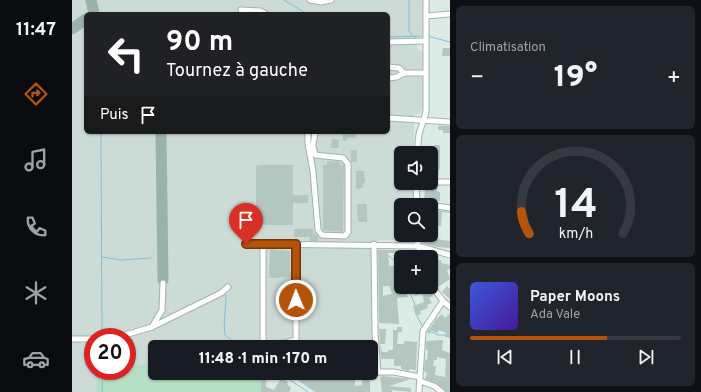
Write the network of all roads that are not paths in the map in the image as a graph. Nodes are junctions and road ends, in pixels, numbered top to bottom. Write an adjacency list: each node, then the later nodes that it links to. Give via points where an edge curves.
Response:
1 (310, 0): 2 (street)
2 (331, 0)
3 (426, 0): 7 (street)
4 (241, 10): 5 (street)
5 (253, 12)
6 (450, 14): 7 (street)
7 (426, 16): 8 (street)
8 (426, 41): 9 (street); 12 (street)
9 (390, 42)
10 (390, 67): 11 (street, via 399,68)
11 (404, 73): 12 (street); 13 (street, via 397,78)
12 (426, 73): 15 (street)
13 (390, 78)
14 (390, 118): 15 (street)
15 (425, 120): 16 (street); 19 (street, via 419,134)
16 (450, 122)
17 (308, 134): 18 (street, via 318,230 322,235 345,236 348,232 348,164 342,158 315,155)
18 (315, 134)
19 (418, 146)
20 (438, 182): 21 (street)
21 (450, 182)
22 (438, 207): 23 (street)
23 (450, 208)
24 (418, 242): 29 (street)
25 (246, 244): 28 (street)
26 (296, 244): 27 (street); 28 (street); 28 (street, via 296,340 271,344 264,343 263,340)
27 (373, 244): 29 (street); 41 (street)
28 (263, 245)
29 (418, 246): 30 (street); 31 (street)
30 (419, 250)
31 (450, 255)
32 (163, 283): 37 (street, via 162,310)
33 (228, 287): 37 (street, via 221,293)
34 (437, 294): 35 (street)
35 (442, 301): 36 (street); 43 (street, via 423,331)
36 (450, 307)
37 (152, 327): 38 (street)
38 (136, 332)
39 (72, 339): 40 (street)
40 (84, 339)
41 (376, 340)
42 (378, 372): 43 (street)
43 (420, 379): 44 (street); 45 (street)
44 (419, 392)
45 (442, 392)

